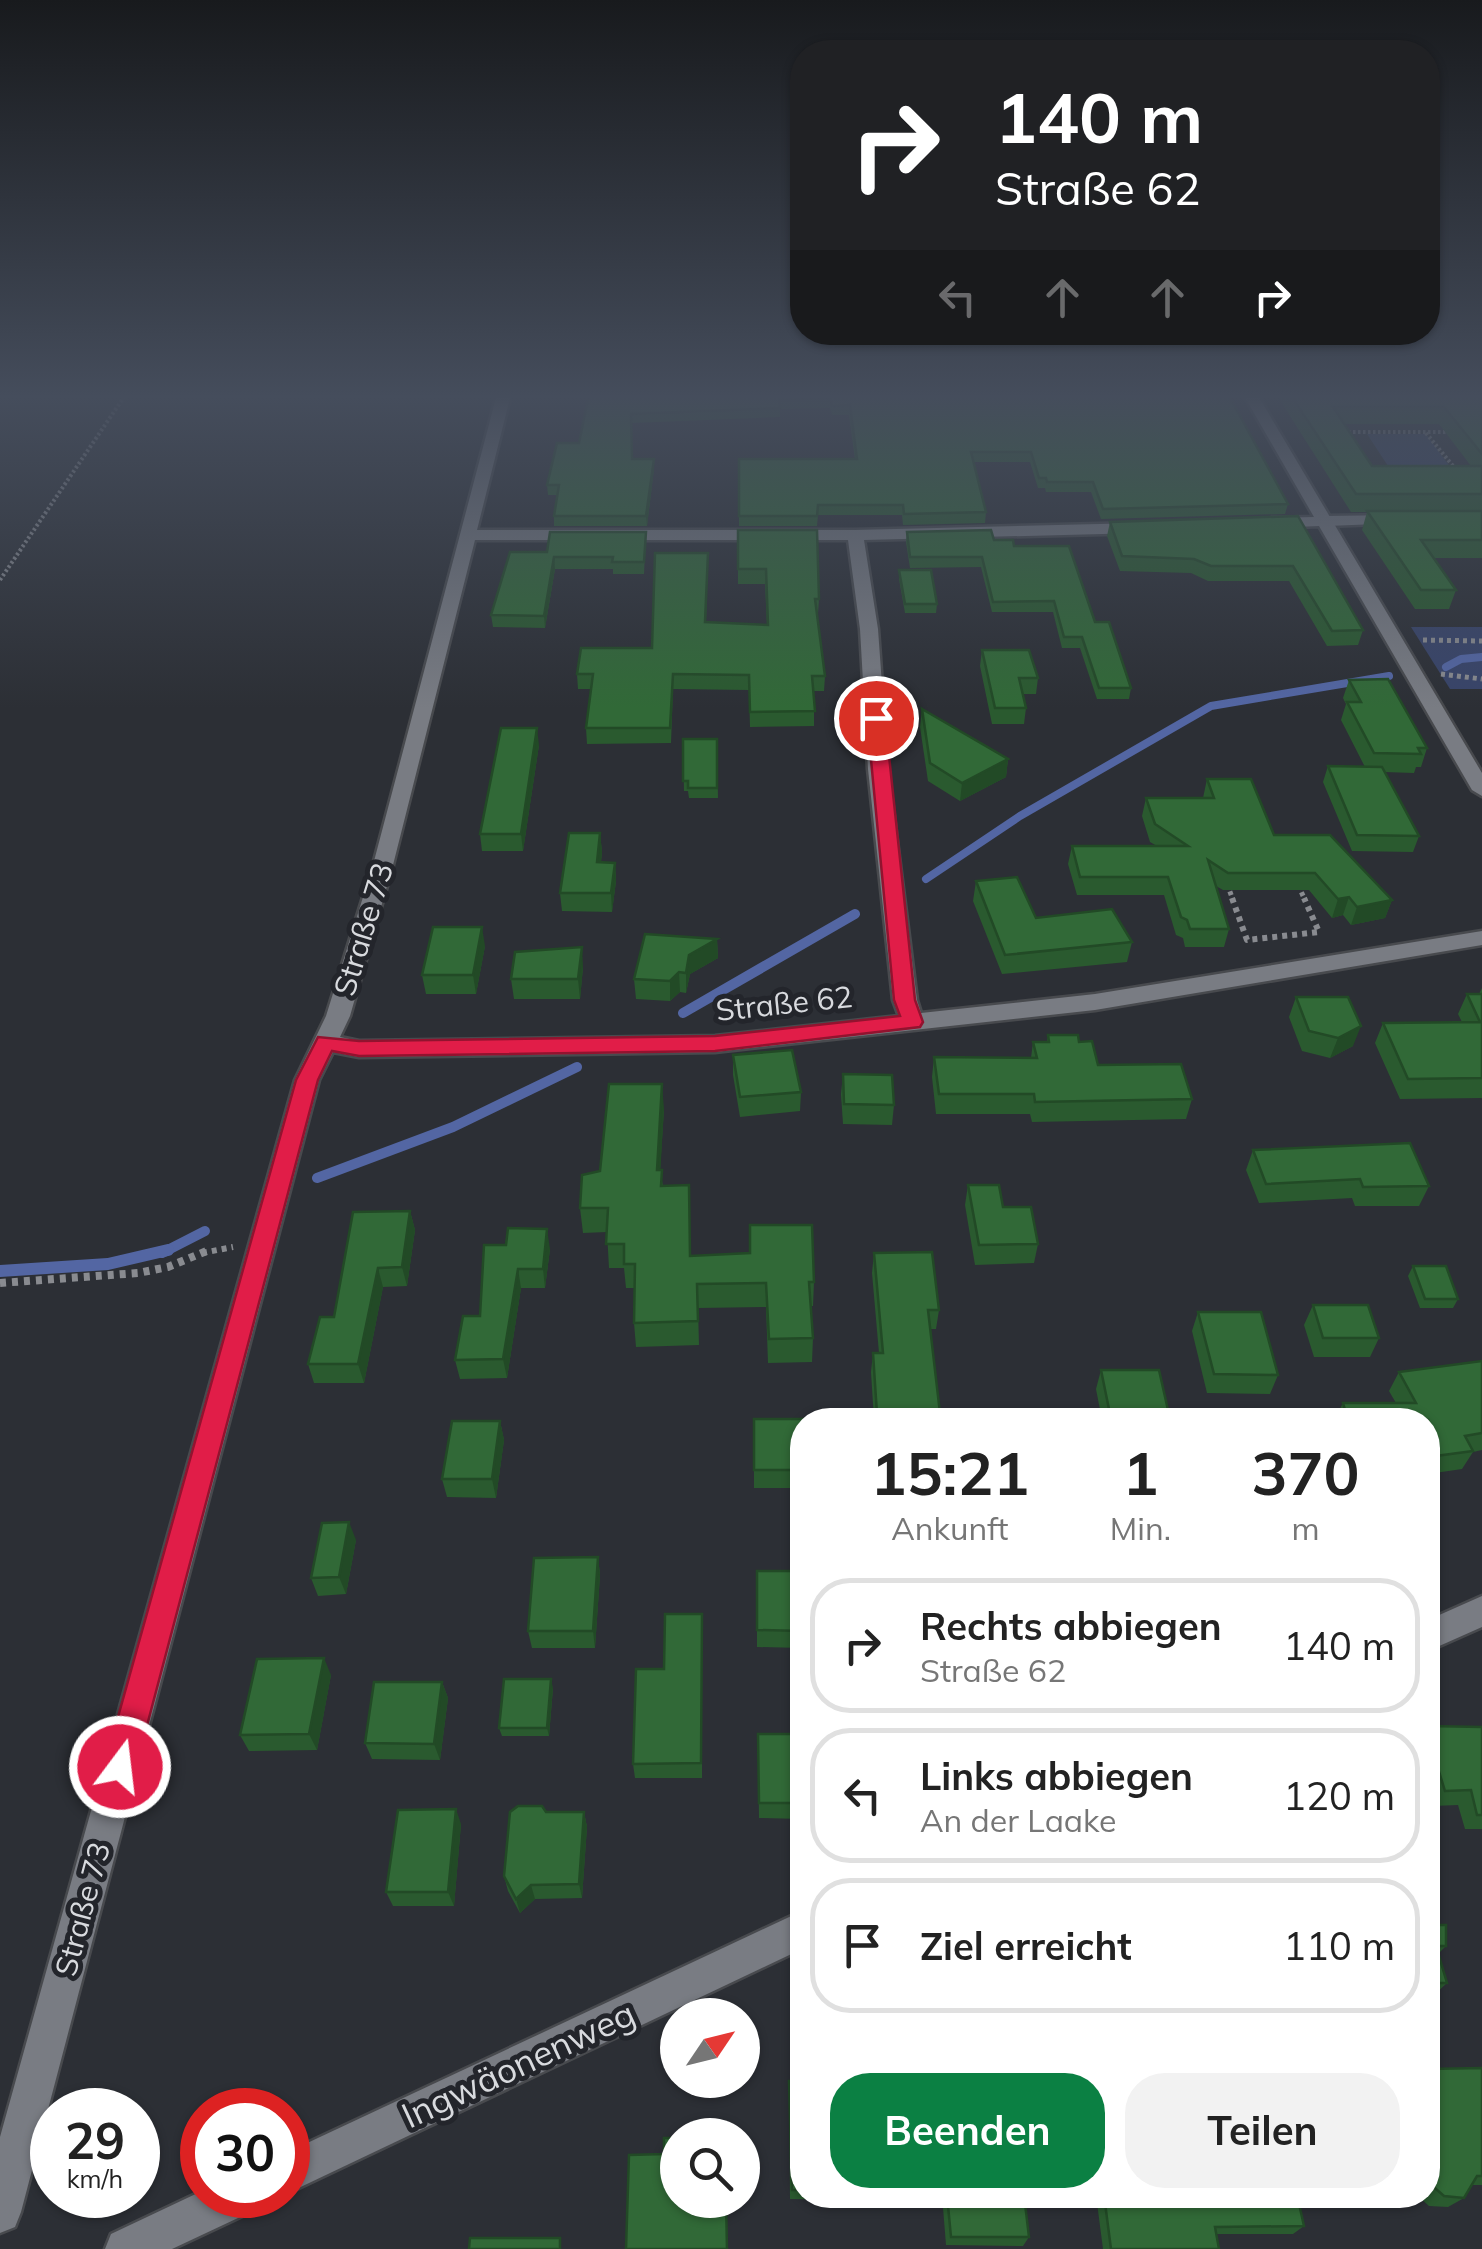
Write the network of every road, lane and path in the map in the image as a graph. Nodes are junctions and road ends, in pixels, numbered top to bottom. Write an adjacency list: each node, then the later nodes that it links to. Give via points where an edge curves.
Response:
1 (55, 499): 10 (path)
2 (476, 499): 8 (street, Straße 73)
3 (1314, 499): 5 (street)
4 (1407, 520): 5 (street)
5 (1327, 521): 6 (street); 15 (street)
6 (1247, 524)
7 (1167, 528): 9 (street)
8 (466, 535): 9 (street); 22 (street, Straße 73, via 383,865)
9 (855, 536): 21 (street, via 905,1000)
10 (0, 580)
11 (1416, 640): 12 (path)
12 (1482, 641)
13 (1440, 674): 14 (path)
14 (1482, 680)
15 (1457, 746): 16 (street); 17 (street)
16 (1480, 747)
17 (1482, 790)
18 (1223, 870): 19 (path, via 1247,940 1319,932)
19 (1292, 872)
20 (1482, 938): 21 (street, Straße 62, via 1096,1002)
21 (913, 1022): 22 (street, Straße 62, via 715,1044 359,1049)
22 (326, 1042): 23 (street, Straße 73, via 307,1080)
23 (264, 1247): 24 (path, via 212,1246 169,1268 114,1279); 29 (street, Straße 73)
24 (0, 1284)
25 (1482, 1611): 26 (street)
26 (1440, 1630)
27 (790, 1936): 28 (street, Ingwäonenweg)
28 (310, 2163)
29 (0, 2212)
30 (191, 2218): 31 (street)
31 (126, 2249)

